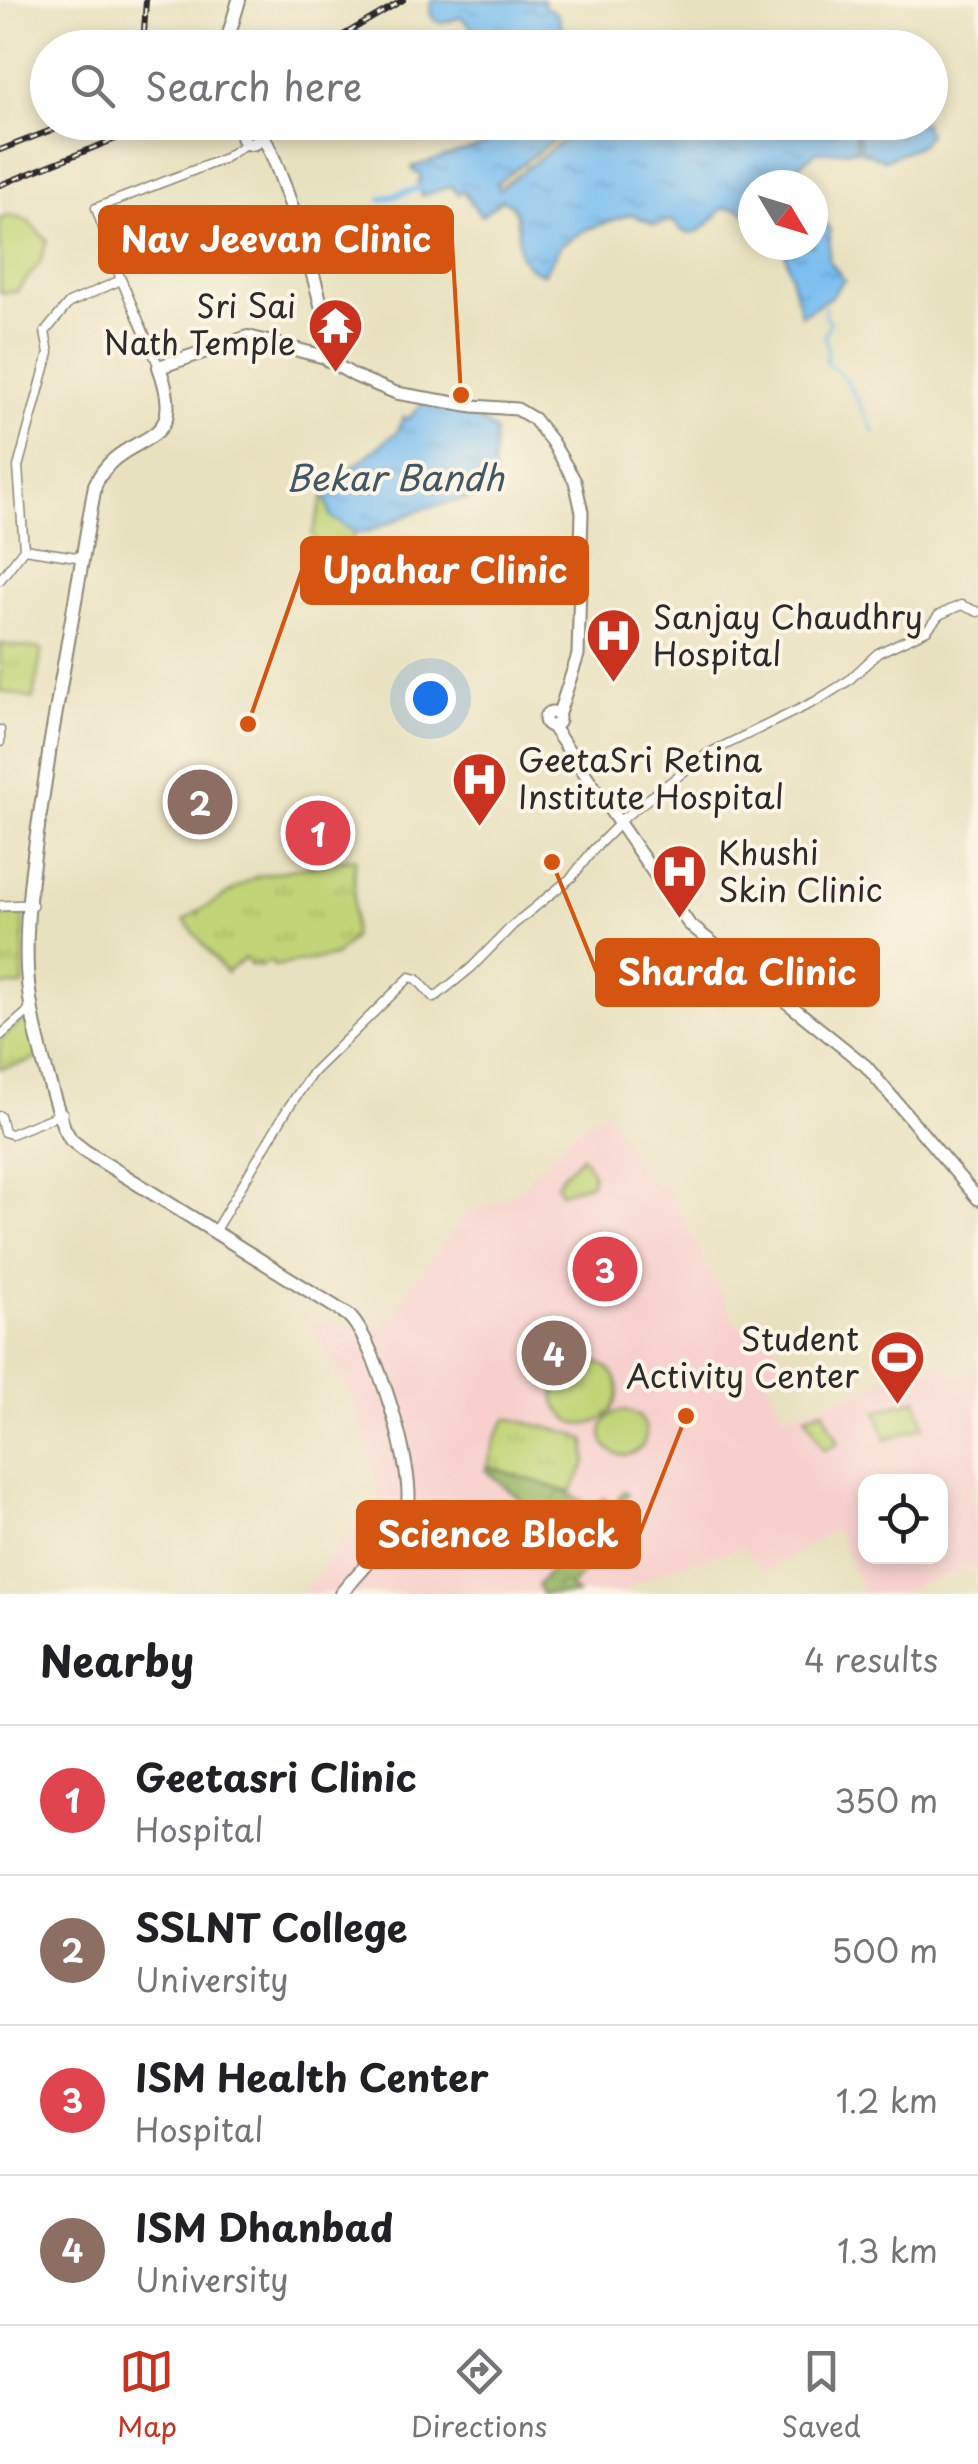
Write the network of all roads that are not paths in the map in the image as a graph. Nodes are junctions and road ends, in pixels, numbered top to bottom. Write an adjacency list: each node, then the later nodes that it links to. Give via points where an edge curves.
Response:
1 (237, 0): 2 (highway)
2 (228, 30)
3 (243, 140): 5 (street, via 232,154 96,208)
4 (259, 140): 6 (highway, via 313,289)
5 (121, 280): 7 (street); 8 (street, via 70,303 45,332 49,353 18,467)
6 (329, 357): 7 (highway, via 244,338); 14 (main road, via 406,393 524,412 546,433 574,481 582,512 576,668 554,719)
7 (160, 369): 9 (highway, via 170,403 166,420 102,471)
8 (24, 550): 9 (street); 10 (street)
9 (82, 558): 15 (highway, via 33,854)
10 (0, 580)
11 (978, 612): 14 (street, via 962,605 939,615 927,630 878,653 816,701 707,754)
12 (0, 730): 13 (street)
13 (0, 742)
14 (621, 822): 21 (main road, via 690,919 876,1070); 22 (street, via 572,877 434,998 410,977 322,1062)
15 (32, 905): 16 (main road); 17 (highway, via 27,966)
16 (0, 906)
17 (34, 1007): 18 (street); 19 (highway)
18 (0, 1036)
19 (61, 1113): 20 (street, via 11,1134); 22 (highway, via 76,1145)
20 (0, 1116)
21 (978, 1195)
22 (215, 1230): 23 (highway, via 348,1316 373,1352 398,1438 408,1506)
23 (343, 1594)

